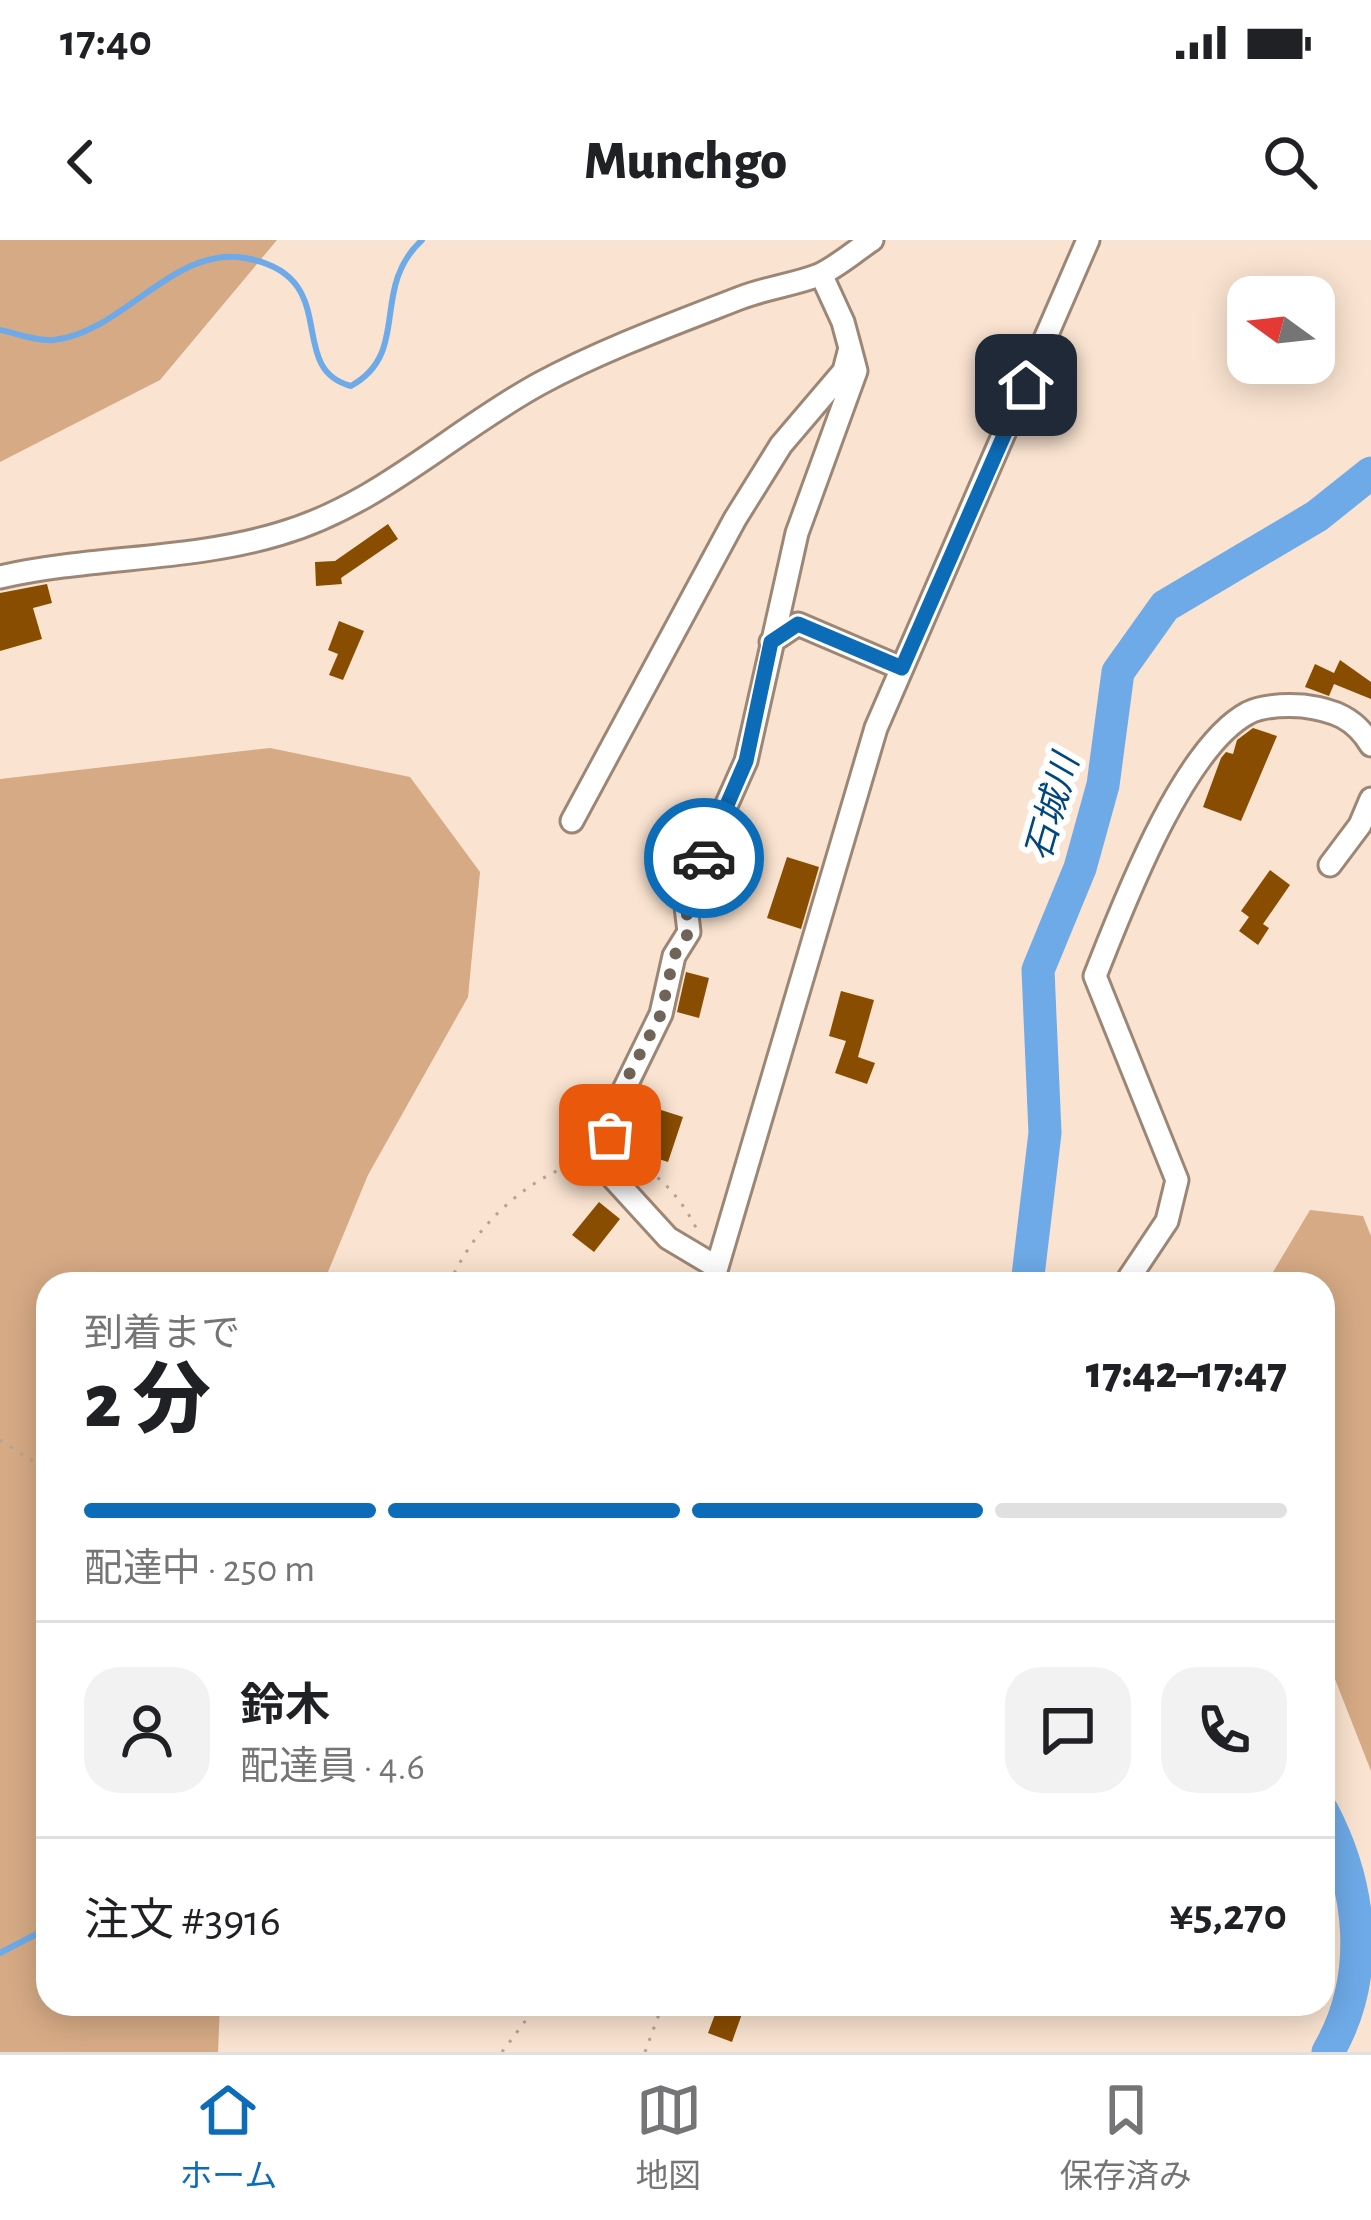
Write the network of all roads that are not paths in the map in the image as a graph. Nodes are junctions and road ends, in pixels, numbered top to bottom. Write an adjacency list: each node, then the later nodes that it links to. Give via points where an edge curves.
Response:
1 (872, 240): 3 (street)
2 (1088, 240): 7 (street)
3 (821, 274): 4 (street); 5 (street, via 745,296 539,384 324,520 182,553)
4 (850, 348): 6 (street, via 856,371 814,474); 10 (street, via 844,371 782,445 686,602)
5 (0, 577)
6 (771, 642): 7 (street, via 798,624); 12 (street, via 734,799 685,898 689,932 674,956 661,1014 622,1088 604,1156 604,1168 654,1224)
7 (902, 668): 13 (street, via 876,728)
8 (1371, 746): 14 (street, via 1358,723 1324,709 1284,704 1247,713 1183,786 1155,836 1095,976 1177,1180 1167,1221)
9 (1371, 799): 11 (street)
10 (572, 821)
11 (1330, 866)
12 (710, 1272)
13 (714, 1272)
14 (1133, 1272)

